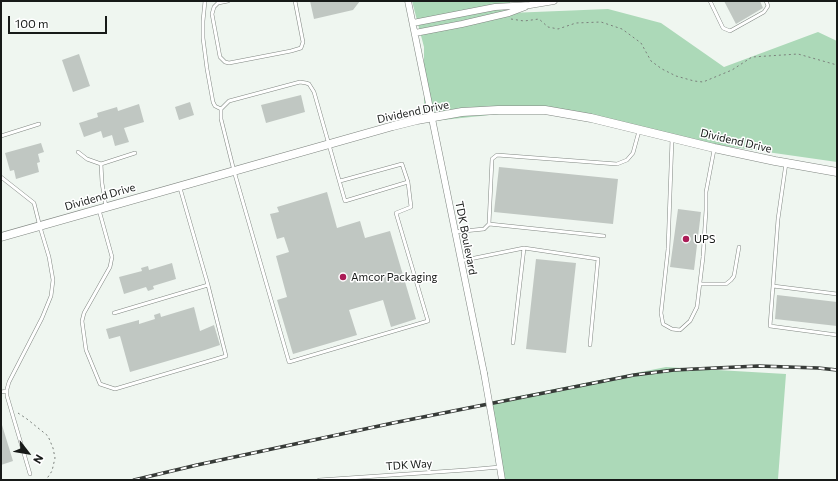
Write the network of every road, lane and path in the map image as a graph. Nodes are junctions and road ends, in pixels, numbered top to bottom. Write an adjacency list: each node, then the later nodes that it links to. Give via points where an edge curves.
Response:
1 (205, 1): 13 (lane, via 203,32 207,69 215,106)
2 (228, 1): 3 (lane, via 218,3 212,14 220,57 229,63 300,48 303,42)
3 (295, 1)
4 (408, 1): 10 (street, TDK Boulevard)
5 (554, 1): 8 (street)
6 (710, 1): 7 (lane, via 723,28 730,31 764,12 768,6)
7 (766, 1)
8 (530, 5): 9 (street); 10 (street, via 495,7)
9 (509, 13): 11 (street); 12 (path, via 511,19 539,19 548,26 558,29 576,23 601,22 622,29 641,43 651,61 662,69 694,81 703,82 732,70 752,57 798,54)
10 (413, 23): 11 (street, TDK Boulevard)
11 (415, 33): 14 (street, TDK Boulevard)
12 (837, 65)
13 (221, 109): 19 (lane, via 229,101 300,82 306,83 314,92); 25 (lane, via 220,119)
14 (433, 117): 16 (street, Dividend Drive, via 462,112 546,110); 19 (street, Dividend Drive); 34 (street, TDK Boulevard)
15 (39, 124): 17 (lane)
16 (640, 130): 18 (street, Dividend Drive); 32 (lane, via 633,153 628,160 617,164 497,155 492,159)
17 (1, 136)
18 (672, 138): 20 (street, Dividend Drive); 40 (lane, via 668,249 661,313 663,324 680,330 690,321 697,307)
19 (328, 144): 25 (street, Dividend Drive); 28 (lane)
20 (714, 148): 23 (street, Dividend Drive); 40 (lane, via 706,192)
21 (78, 152): 24 (lane, via 87,159)
22 (135, 153): 24 (lane)
23 (786, 163): 26 (street, Dividend Drive); 42 (lane, via 778,218)
24 (101, 164): 31 (lane)
25 (234, 171): 29 (lane, via 289,362 428,321 396,213 412,207); 30 (street, Dividend Drive)
26 (837, 172)
27 (1, 177): 33 (lane, via 34,203)
28 (340, 181): 29 (lane, via 402,164); 29 (lane, via 345,201)
29 (408, 182)
30 (179, 186): 31 (street, Dividend Drive); 41 (lane)
31 (103, 208): 33 (street, Dividend Drive); 41 (lane, via 112,258 110,267 84,312 82,321 86,350 100,384 115,389 226,356)
32 (489, 224): 34 (lane, via 484,229); 35 (lane)
33 (40, 227): 36 (street, Dividend Drive); 48 (lane, via 54,280 51,296)
34 (454, 232): 39 (street, TDK Boulevard)
35 (604, 236)
36 (1, 237)
37 (740, 247): 40 (lane, via 731,280 726,284)
38 (524, 248): 39 (lane); 46 (lane); 47 (lane, via 598,259)
39 (460, 261): 51 (street, TDK Boulevard, bridge, via 484,373)
40 (700, 284)
41 (208, 285): 44 (lane)
42 (773, 286): 43 (lane); 45 (lane, via 771,327)
43 (837, 294)
44 (114, 313)
45 (837, 335)
46 (513, 343)
47 (590, 345)
48 (7, 391): 49 (lane); 50 (lane)
49 (1, 392)
50 (11, 409): 52 (lane); 53 (path, via 27,418 48,436 54,448 52,471)
51 (500, 467): 54 (lane, TDK Way); 55 (street, TDK Boulevard)
52 (30, 474)
53 (46, 480)
54 (319, 480)
55 (502, 480)

